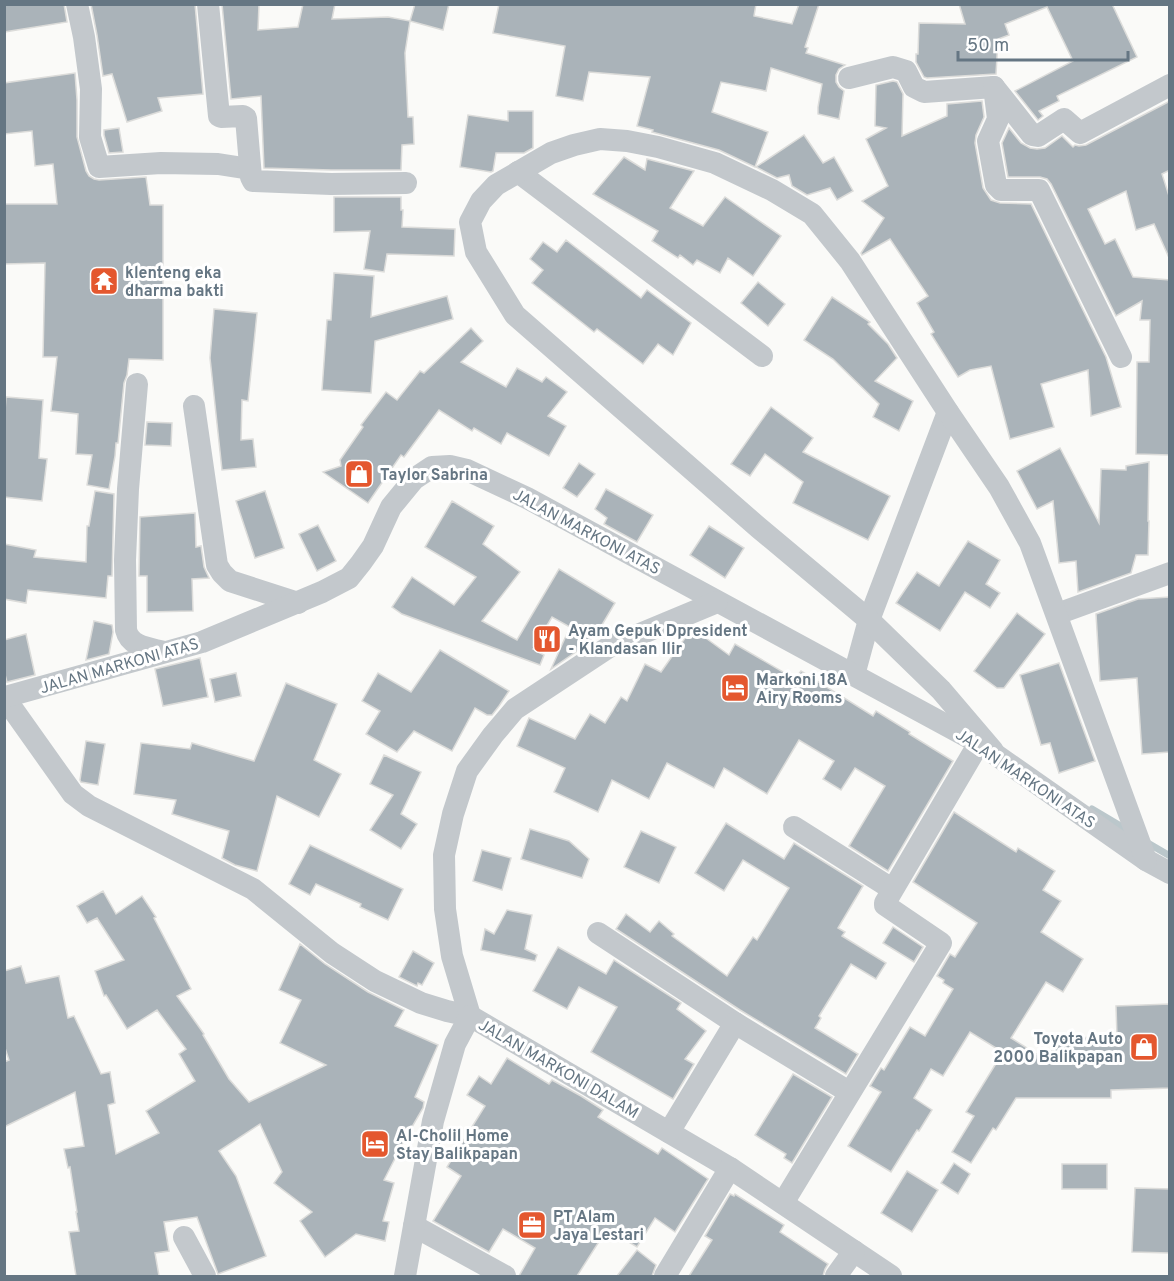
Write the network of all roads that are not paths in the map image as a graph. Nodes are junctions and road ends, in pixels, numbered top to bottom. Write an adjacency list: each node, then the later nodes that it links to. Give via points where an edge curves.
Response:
1 (77, 4): 6 (street, via 90,89 90,137 99,167 161,163)
2 (208, 4): 6 (street, via 219,116 246,118)
3 (849, 78): 5 (street, via 892,68 906,70 914,87 924,92)
4 (1170, 85): 5 (street, via 1080,133 1064,119 1038,136 1032,135)
5 (994, 87): 10 (street, via 998,119 988,141 996,185 1001,190 1039,190)
6 (250, 169): 8 (street, via 255,181)
7 (518, 172): 9 (street); 13 (street, via 551,153 600,139 658,147 715,164 772,190 812,214 844,253); 18 (street, via 496,185 481,201 470,222 476,252 515,315)
8 (406, 183)
9 (762, 356)
10 (1122, 357)
11 (137, 384): 19 (street, via 128,489 126,630 134,643)
12 (194, 406): 16 (street, via 217,565 230,581)
13 (948, 412): 17 (street, via 999,487 1030,543); 18 (street)
14 (1170, 573): 17 (street)
15 (717, 602): 16 (street, JALAN MARKONI ATAS, via 527,498 450,466 432,467 414,479 391,507 373,546 349,578); 20 (street, JALAN MARKONI ATAS); 28 (street, via 609,647 515,709 467,771 444,855 444,877 452,956)
16 (298, 603): 19 (street, JALAN MARKONI ATAS, via 202,642)
17 (1057, 614): 24 (street)
18 (869, 620): 20 (street); 22 (street, via 941,690)
19 (164, 652): 21 (street, JALAN MARKONI ATAS)
20 (854, 675): 22 (street, JALAN MARKONI ATAS)
21 (5, 697): 28 (street, JALAN MARKONI DALAM, via 74,794 89,806 254,889 332,953 375,981 421,1003)
22 (986, 747): 24 (street, JALAN MARKONI ATAS); 26 (street)
23 (794, 827): 26 (street)
24 (1146, 860): 25 (street, JALAN MARKONI ATAS)
25 (1170, 873)
26 (892, 889): 30 (street, via 885,904 941,943)
27 (598, 933): 29 (street)
28 (470, 1016): 31 (street, JALAN MARKONI DALAM); 34 (street, via 455,1044 433,1121)
29 (735, 1023): 30 (street); 31 (street)
30 (849, 1092): 33 (street)
31 (669, 1132): 32 (street, JALAN MARKONI DALAM)
32 (730, 1168): 33 (street, JALAN MARKONI DALAM); 40 (street)
33 (783, 1203): 36 (street, JALAN MARKONI DALAM)
34 (414, 1226): 38 (street); 39 (street)
35 (184, 1237): 37 (street)
36 (854, 1251): 41 (street); 42 (street, JALAN MARKONI DALAM)
37 (205, 1276)
38 (405, 1276)
39 (505, 1276)
40 (665, 1276)
41 (836, 1276)
42 (891, 1276)

